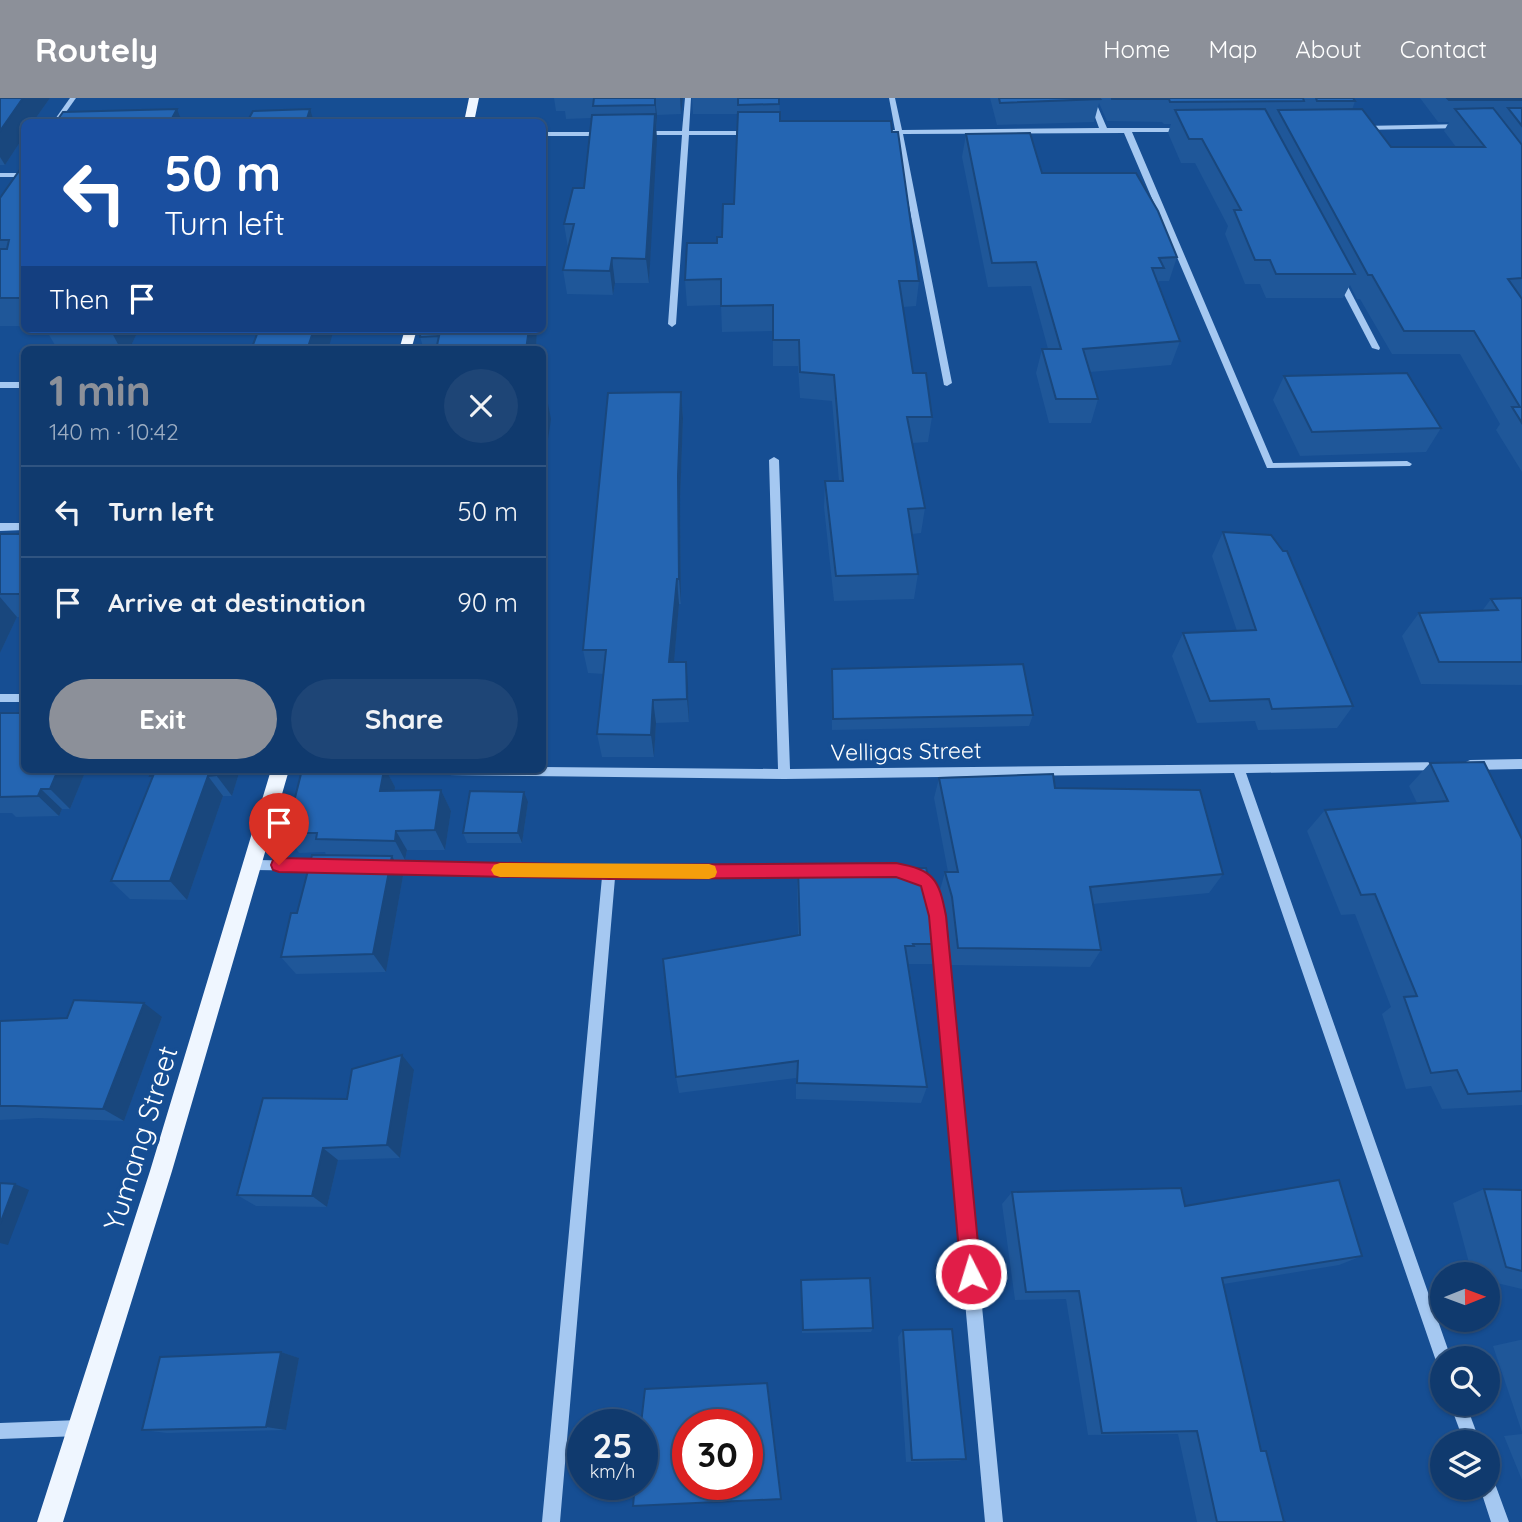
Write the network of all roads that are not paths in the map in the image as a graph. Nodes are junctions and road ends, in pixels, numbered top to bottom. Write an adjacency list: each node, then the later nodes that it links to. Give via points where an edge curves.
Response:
1 (73, 98): 6 (street)
2 (474, 98): 7 (main road)
3 (688, 98): 15 (street)
4 (892, 98): 14 (street)
5 (1091, 98): 11 (street)
6 (58, 119)
7 (470, 119)
8 (1472, 126): 9 (street)
9 (1347, 128)
10 (1194, 130): 12 (street)
11 (1104, 131): 12 (street); 14 (street)
12 (1127, 131): 31 (street, via 1270,467)
13 (873, 132): 14 (street)
14 (900, 132): 27 (street)
15 (686, 133): 16 (street); 19 (street); 25 (street)
16 (766, 133)
17 (546, 134): 18 (street)
18 (621, 134)
19 (634, 134)
20 (21, 173): 21 (street)
21 (0, 175)
22 (21, 176): 23 (street)
23 (14, 185)
24 (1331, 263): 26 (street)
25 (672, 324)
26 (1376, 348)
27 (947, 383)
28 (0, 385): 29 (street)
29 (21, 385)
30 (774, 460): 40 (street)
31 (1406, 464)
32 (0, 527): 33 (street)
33 (21, 527)
34 (0, 698): 35 (street)
35 (21, 698)
36 (1522, 764): 37 (street, Velligas Street)
37 (1238, 768): 40 (street, Velligas Street); 47 (street)
38 (546, 772): 40 (street, Velligas Street)
39 (279, 773): 41 (main road, Yumang Street)
40 (784, 774)
41 (251, 865): 42 (street); 48 (main road, Yumang Street)
42 (334, 866)
43 (361, 867): 45 (street)
44 (827, 871): 45 (street)
45 (609, 872): 52 (street)
46 (915, 874): 53 (street, via 927,881 937,916)
47 (1439, 1346)
48 (79, 1428): 49 (street); 51 (main road, Yumang Street)
49 (0, 1431)
50 (1492, 1500): 54 (street)
51 (50, 1522)
52 (551, 1522)
53 (994, 1522)
54 (1500, 1522)

